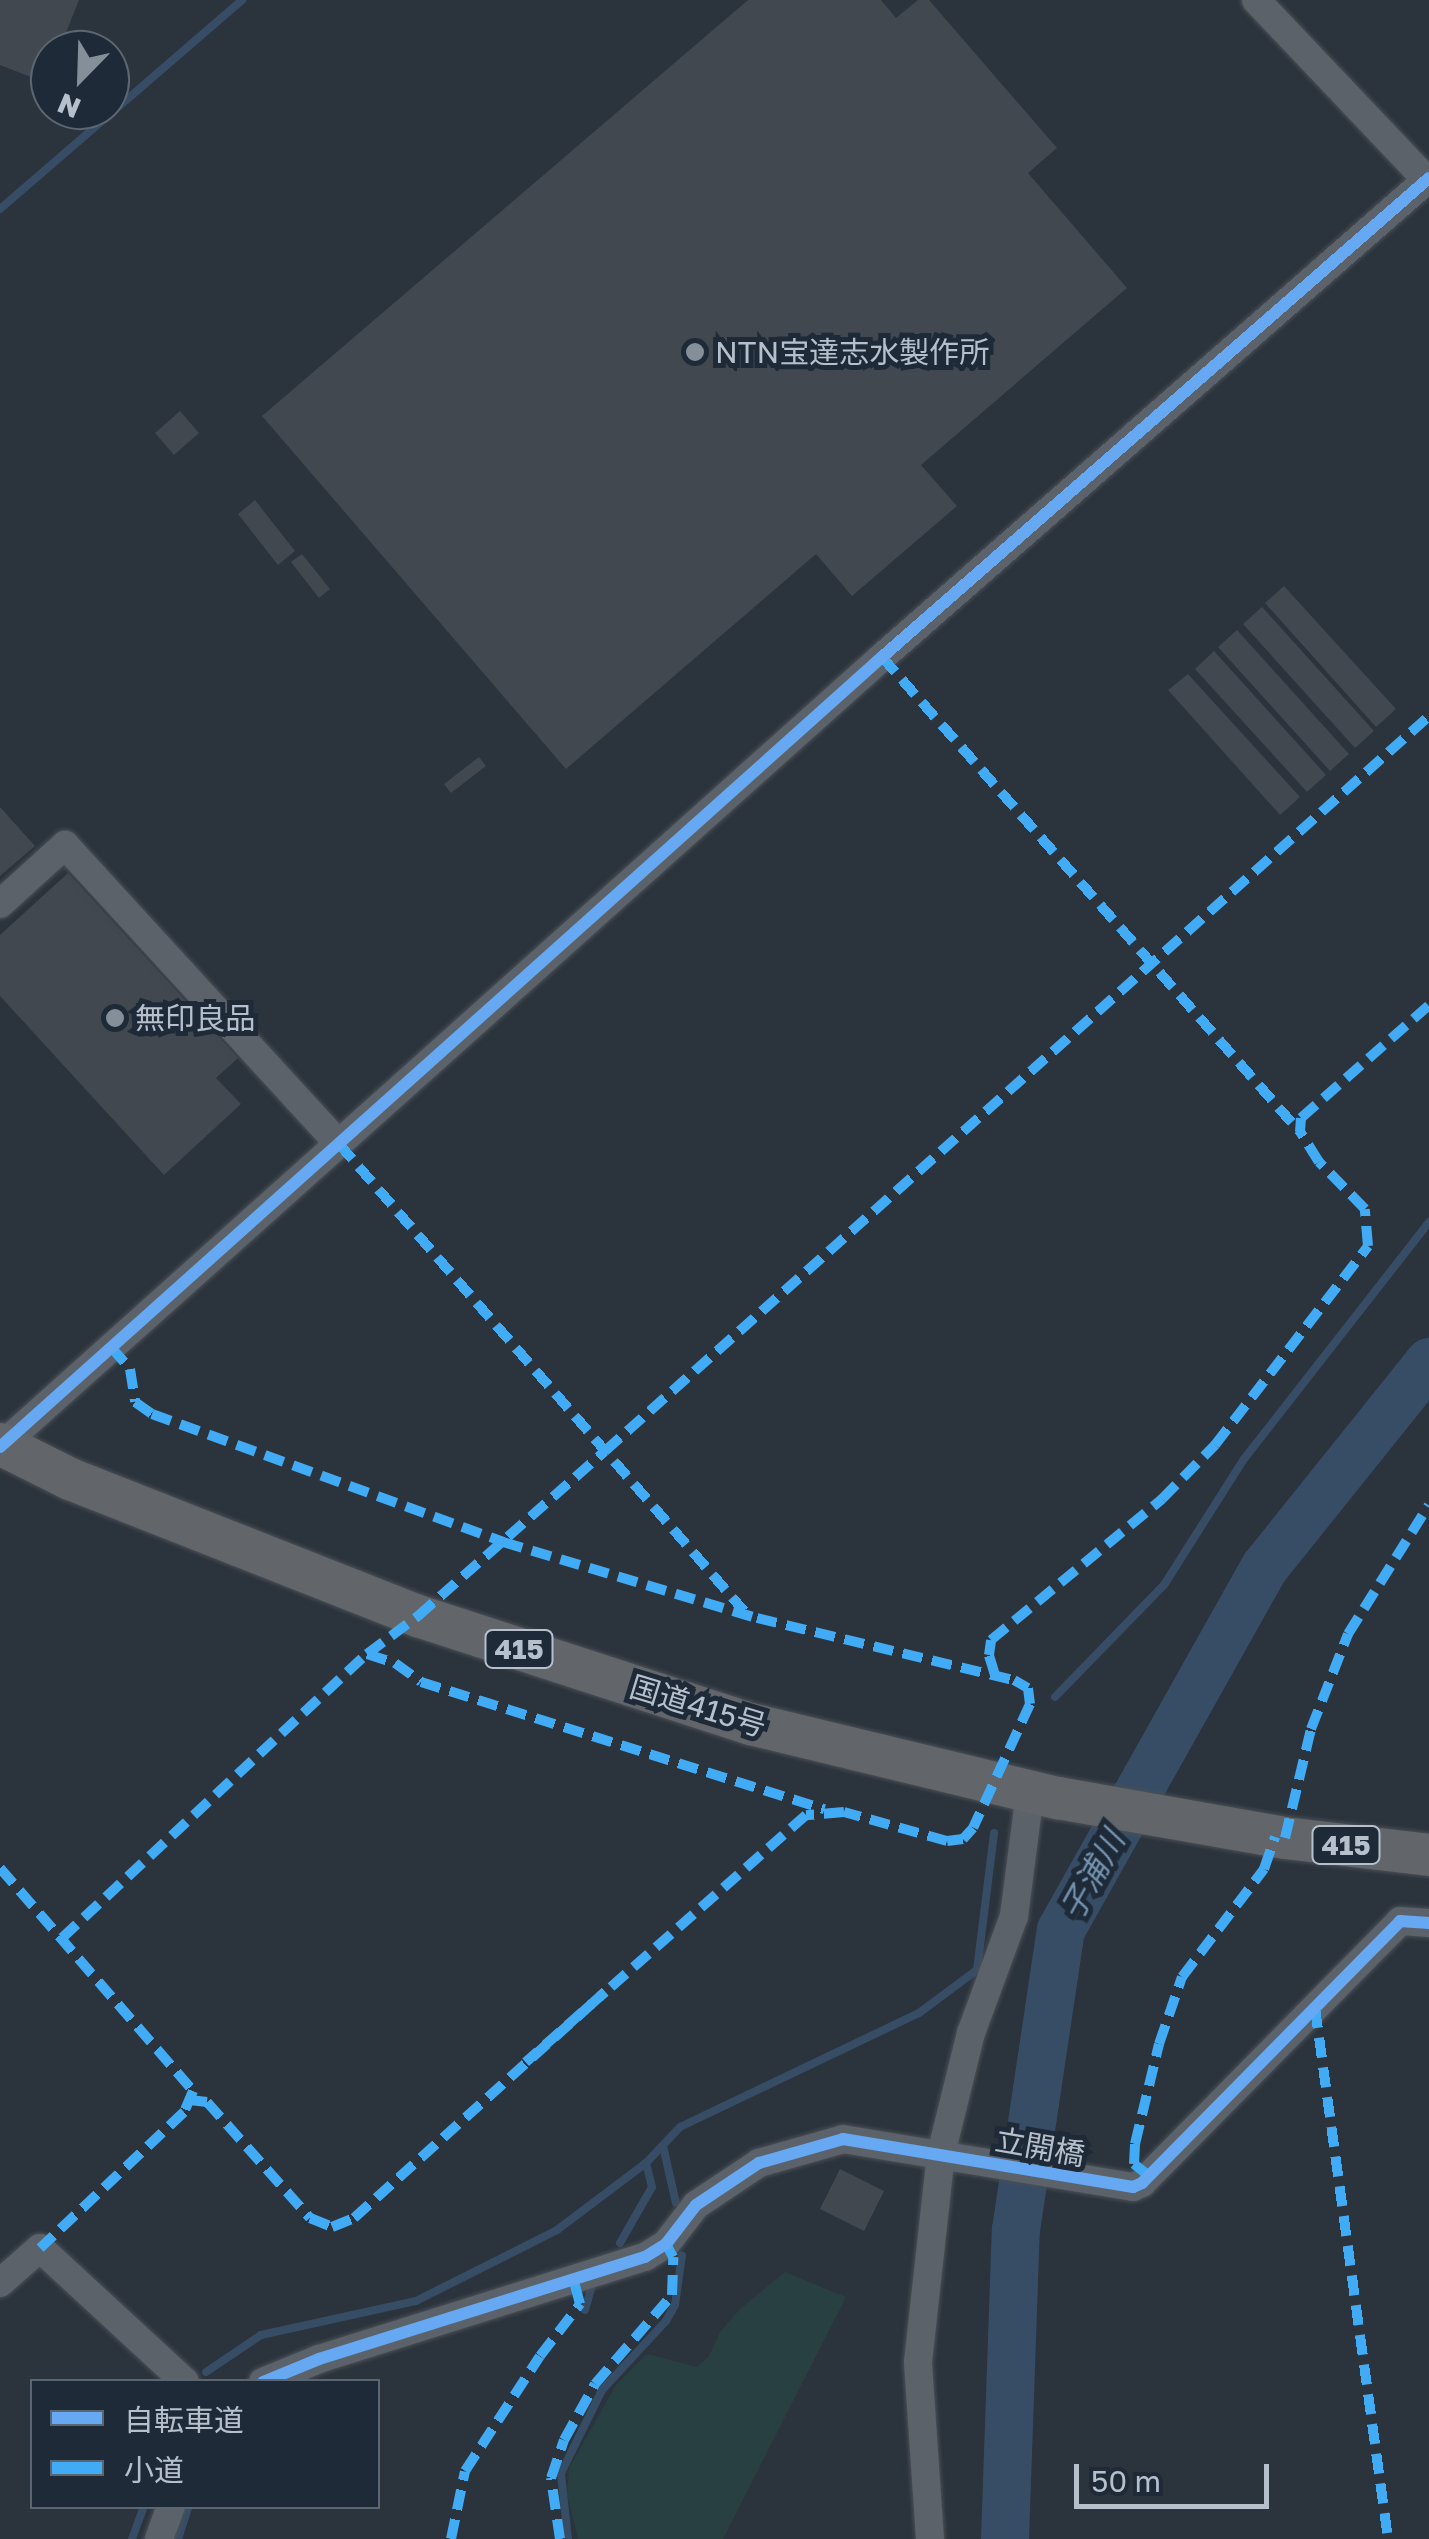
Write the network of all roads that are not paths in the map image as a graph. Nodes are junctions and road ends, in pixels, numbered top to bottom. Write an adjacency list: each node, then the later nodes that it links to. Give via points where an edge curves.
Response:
1 (1256, 0): 2 (street)
2 (1428, 179): 4 (street)
3 (0, 904): 4 (street, via 66,845)
4 (339, 1144): 5 (street)
5 (1, 1445): 6 (highway, 国道415号 / 415, via 418,1616 750,1724)
6 (1044, 1795): 7 (highway, 国道415号 / 415); 9 (street, via 1014,1916 971,2033)
7 (1429, 1855)
8 (1429, 1923): 9 (street, 立開橋, via 1400,1920 1142,2184 1117,2186)
9 (948, 2155): 12 (street, 立開橋, via 843,2139 759,2164 696,2205 666,2244 645,2257); 15 (street, via 918,2362)
10 (0, 2283): 11 (street, via 40,2248)
11 (182, 2379)
12 (271, 2379)
13 (170, 2509): 14 (street)
14 (160, 2539)
15 (930, 2539)

